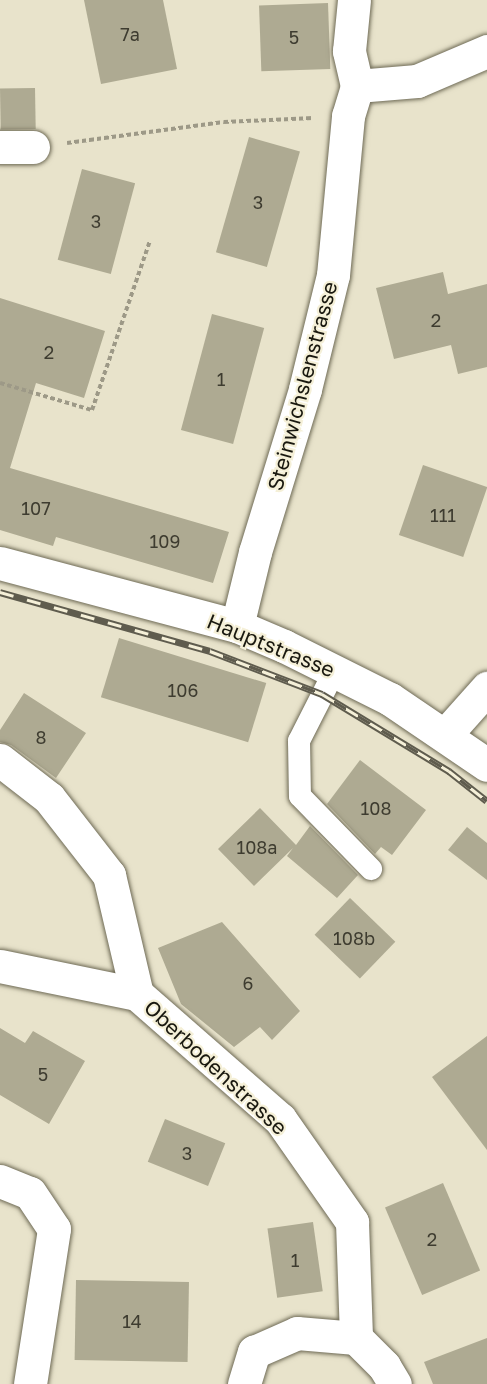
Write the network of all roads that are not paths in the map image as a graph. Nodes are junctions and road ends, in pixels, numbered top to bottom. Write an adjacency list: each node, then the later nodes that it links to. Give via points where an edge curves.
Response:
1 (354, 0): 3 (street, Steinwichslenstrasse, via 349,51)
2 (487, 51): 3 (street, via 417,81)
3 (352, 101): 7 (street, Steinwichslenstrasse, via 333,275 305,389 255,552)
4 (0, 147): 5 (street)
5 (33, 147)
6 (0, 563): 7 (street, Hauptstrasse)
7 (237, 626): 8 (street, Hauptstrasse)
8 (335, 670): 10 (street, Hauptstrasse); 13 (lane, via 299,741 300,796)
9 (487, 688): 10 (street)
10 (446, 734): 12 (street, Hauptstrasse)
11 (0, 760): 15 (street, Oberbodenstrasse, via 49,798 109,874)
12 (487, 765)
13 (371, 869)
14 (0, 966): 15 (street, Oberbodenstrasse)
15 (137, 994): 17 (street, Oberbodenstrasse, via 280,1119 352,1222)
16 (0, 1181): 18 (street, via 30,1193 54,1229)
17 (356, 1338): 19 (street, via 297,1333 254,1352); 20 (street, via 384,1366)
18 (30, 1384)
19 (244, 1384)
20 (395, 1384)

